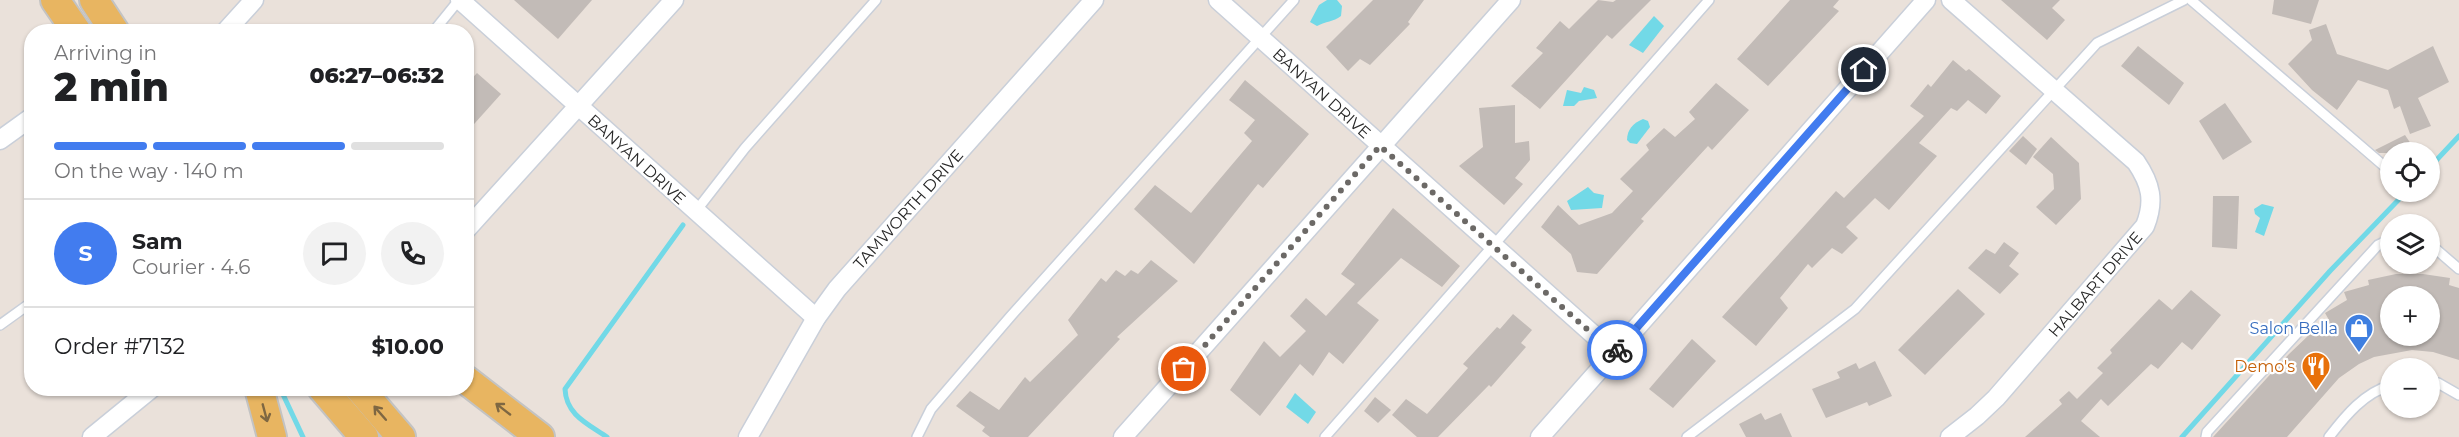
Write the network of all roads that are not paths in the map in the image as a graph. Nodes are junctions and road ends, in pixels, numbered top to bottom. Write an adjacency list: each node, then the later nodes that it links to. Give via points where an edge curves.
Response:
1 (55, 0): 16 (main road)
2 (94, 0): 17 (main road)
3 (254, 0): 18 (street)
4 (460, 0): 19 (lane); 22 (street, BANYAN DRIVE)
5 (674, 0): 22 (street)
6 (876, 0): 27 (lane, via 745,148)
7 (1094, 0): 34 (street, TAMWORTH DRIVE, via 856,267)
8 (1218, 0): 20 (street, BANYAN DRIVE)
9 (1294, 0): 20 (lane)
10 (1511, 0): 25 (street)
11 (1709, 0): 30 (lane)
12 (1926, 0): 36 (street)
13 (1951, 0): 21 (street, HALBART DRIVE)
14 (2184, 0): 21 (lane, via 2097,43)
15 (2191, 0): 26 (lane)
16 (72, 24)
17 (110, 24)
18 (232, 24)
19 (440, 24)
20 (1261, 38): 25 (street, BANYAN DRIVE); 51 (lane, via 974,359 932,409)
21 (2054, 91): 55 (lane, via 1855,309); 56 (street, HALBART DRIVE, via 2136,162 2151,191 2151,211 2145,226 1996,398)
22 (579, 107): 27 (street, BANYAN DRIVE); 28 (street)
23 (24, 123): 24 (street)
24 (0, 140)
25 (1380, 146): 30 (street, BANYAN DRIVE); 52 (street)
26 (2380, 163)
27 (696, 212): 34 (street, BANYAN DRIVE)
28 (474, 221)
29 (2380, 243): 57 (lane)
30 (1494, 246): 36 (street, BANYAN DRIVE); 53 (lane)
31 (2440, 252): 32 (lane)
32 (2459, 268)
33 (24, 308): 35 (lane)
34 (816, 318): 50 (street, TAMWORTH DRIVE)
35 (0, 325)
36 (1614, 353): 54 (street)
37 (2440, 383): 40 (lane)
38 (474, 386): 49 (main road, one-way to 38)
39 (2380, 390): 58 (lane, via 2346,414)
40 (2459, 395)
41 (142, 396): 45 (street)
42 (261, 396): 46 (main road, one-way to 46)
43 (329, 396): 47 (main road)
44 (366, 396): 48 (main road, one-way to 44)
45 (92, 437)
46 (272, 437)
47 (364, 437)
48 (401, 437)
49 (540, 437)
50 (748, 437)
51 (917, 437)
52 (1123, 437)
53 (1325, 437)
54 (1540, 437)
55 (1687, 437)
56 (1950, 437)
57 (2206, 437)
58 (2329, 437)

